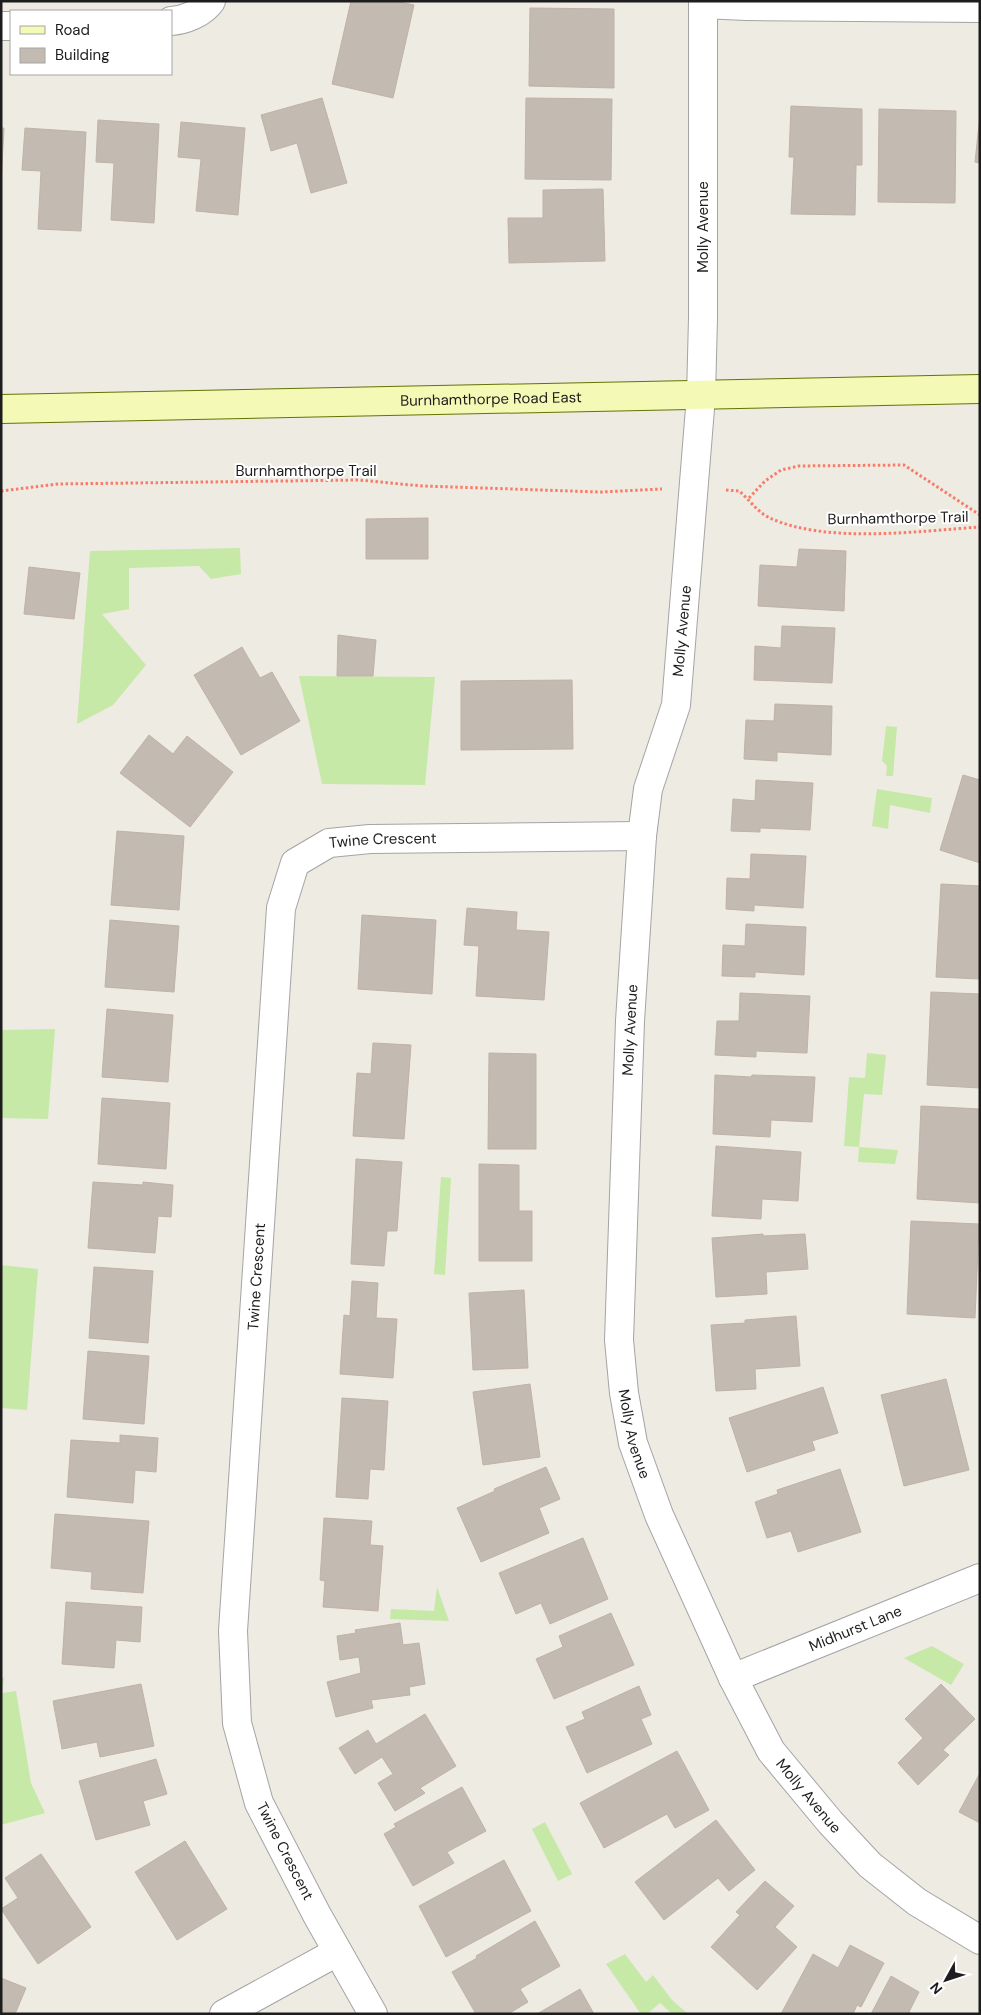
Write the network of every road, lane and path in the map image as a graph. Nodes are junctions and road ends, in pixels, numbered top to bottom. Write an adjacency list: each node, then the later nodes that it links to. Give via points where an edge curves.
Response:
1 (211, 1): 4 (street, via 207,8 182,20)
2 (703, 2): 3 (street, via 746,6); 6 (street, Molly Avenue)
3 (980, 8)
4 (172, 21)
5 (980, 389): 6 (main road, Burnhamthorpe Road East)
6 (701, 396): 7 (main road, Burnhamthorpe Road East); 14 (street, Molly Avenue, via 676,705 648,789)
7 (1, 409)
8 (641, 488): 9 (path, Burnhamthorpe Trail, via 601,492 422,486 359,480 58,484)
9 (1, 490)
10 (739, 491): 11 (path, Burnhamthorpe Trail)
11 (749, 498): 12 (path, via 781,470 799,466 904,465); 13 (path, Burnhamthorpe Trail, via 768,518 814,531 856,533)
12 (980, 515)
13 (980, 527)
14 (642, 836): 16 (street, Molly Avenue, via 630,1021 618,1340 633,1443 659,1515); 18 (street, Twine Crescent, via 370,839 329,843 295,863 281,908 233,1631 237,1723 259,1802)
15 (980, 1578): 16 (street, Midhurst Lane)
16 (733, 1678): 17 (street, Molly Avenue, via 771,1751 870,1865 917,1902)
17 (980, 1940)
18 (337, 1952): 19 (street); 20 (street, Twine Crescent)
19 (224, 2014)
20 (372, 2014)

